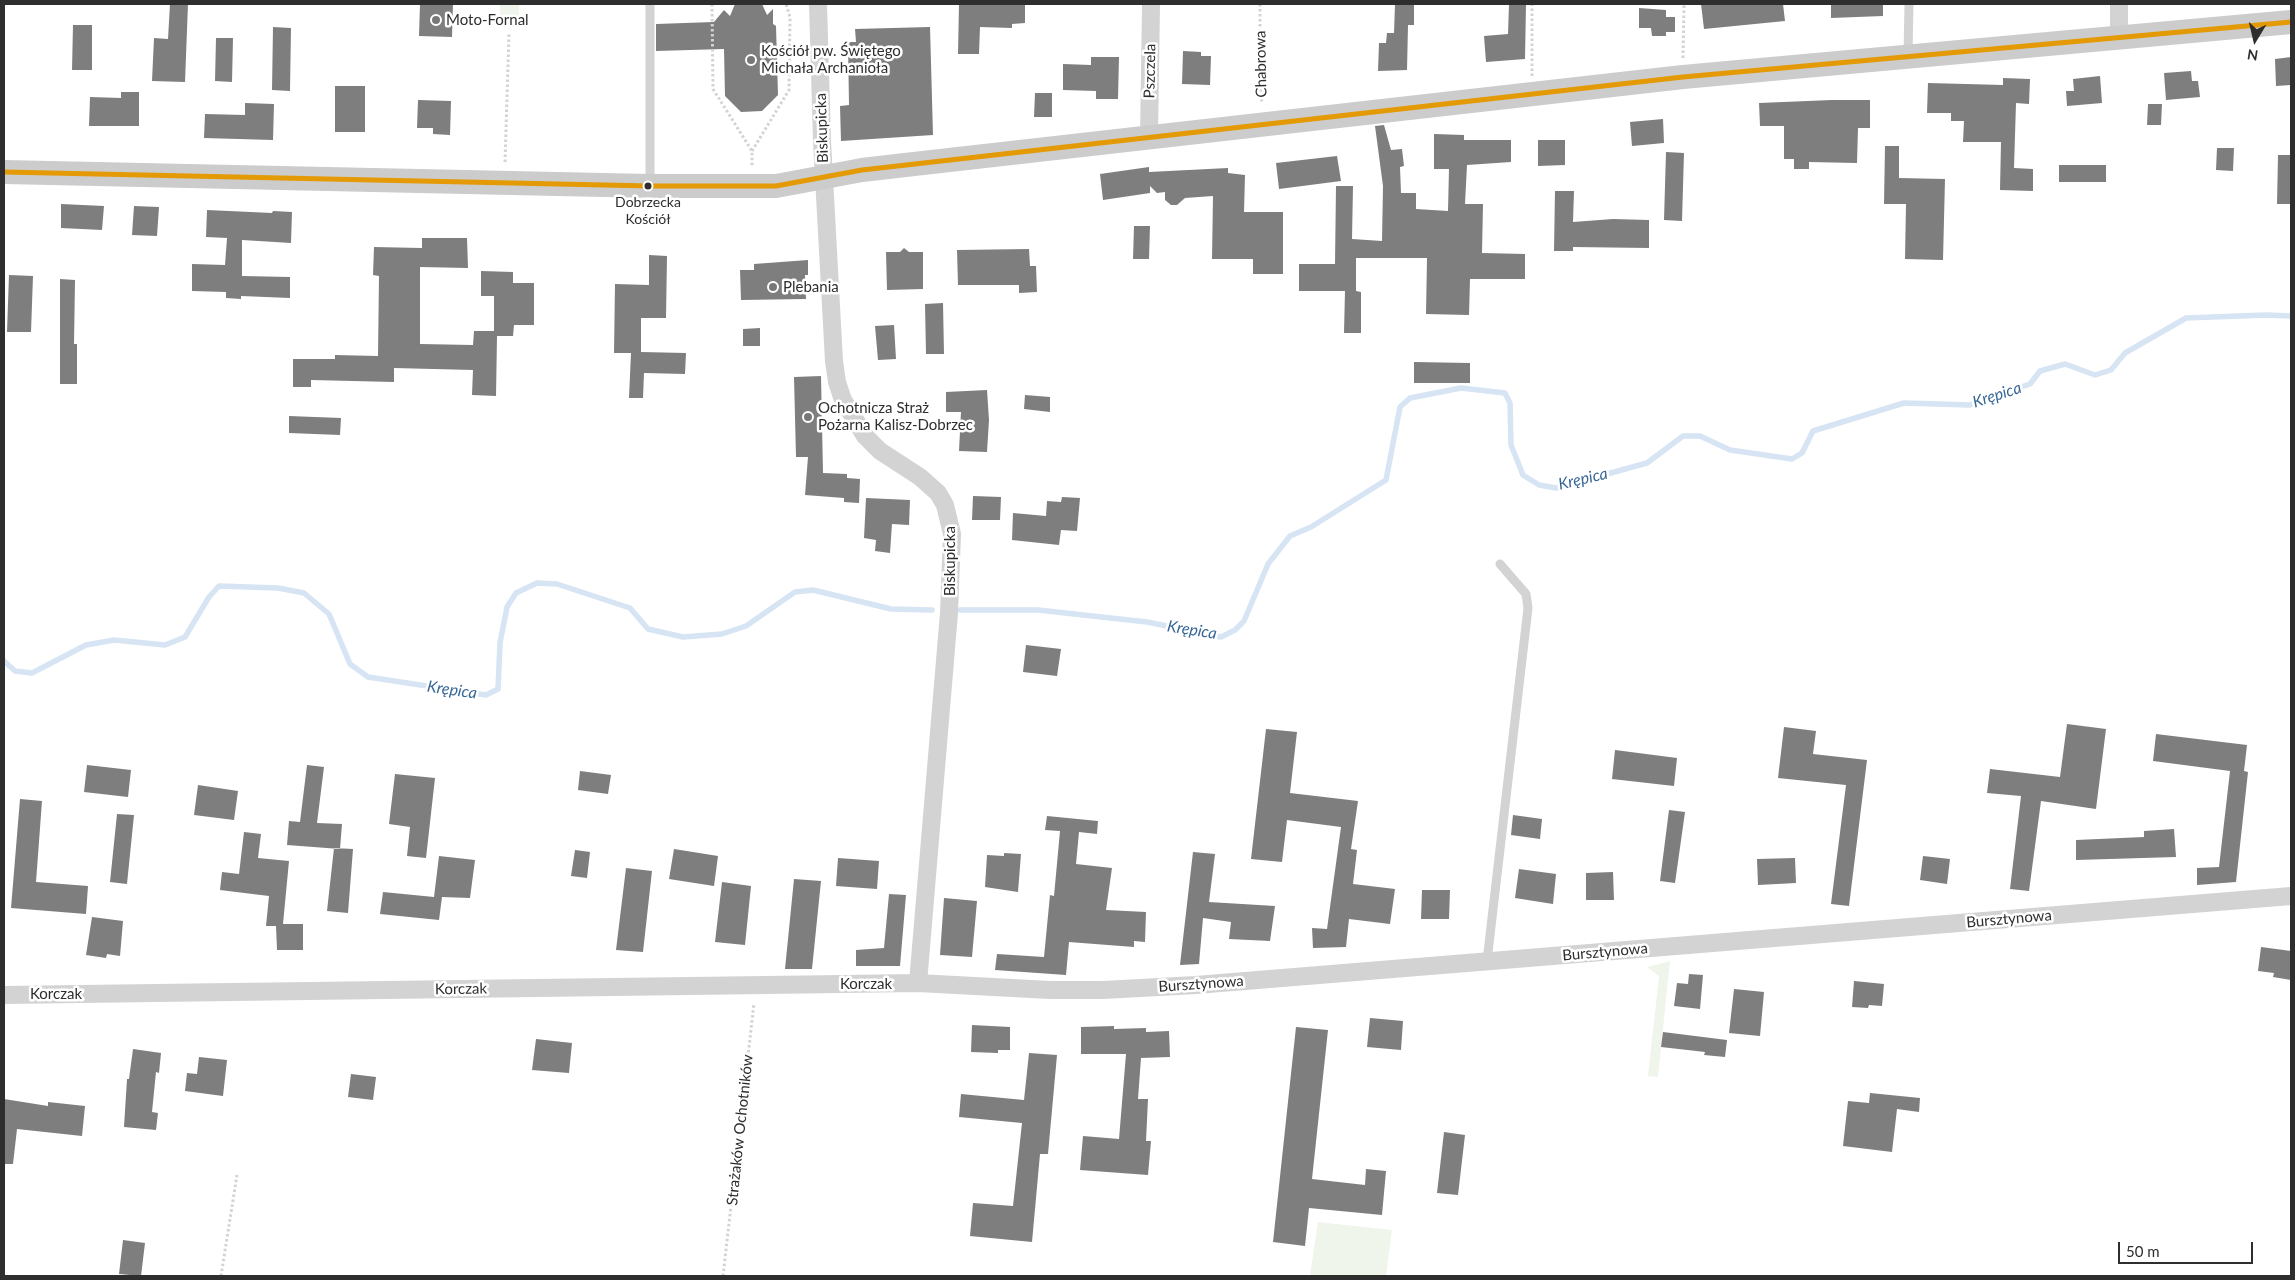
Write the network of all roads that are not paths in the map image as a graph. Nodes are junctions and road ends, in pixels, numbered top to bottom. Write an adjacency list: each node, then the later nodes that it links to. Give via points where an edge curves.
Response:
1 (650, 4): 12 (lane)
2 (818, 4): 11 (street, Biskupicka)
3 (1151, 4): 9 (street, Pszczela)
4 (1909, 4): 8 (lane)
5 (2119, 4): 7 (street)
6 (2291, 22): 7 (street)
7 (2118, 37): 8 (street)
8 (1908, 56): 9 (street, via 1683,77)
9 (1149, 137): 11 (street)
10 (4, 172): 12 (street)
11 (824, 177): 12 (street, via 753,187); 16 (street, Biskupicka, via 834,361 843,400 865,436 880,451 938,493 950,520 949,613)
12 (650, 186)
13 (1500, 564): 15 (lane, via 1526,594 1528,608)
14 (2291, 896): 15 (street, Bursztynowa)
15 (1487, 961): 16 (street, Bursztynowa, via 1103,990)
16 (918, 984): 17 (street, Korczak)
17 (4, 995)

